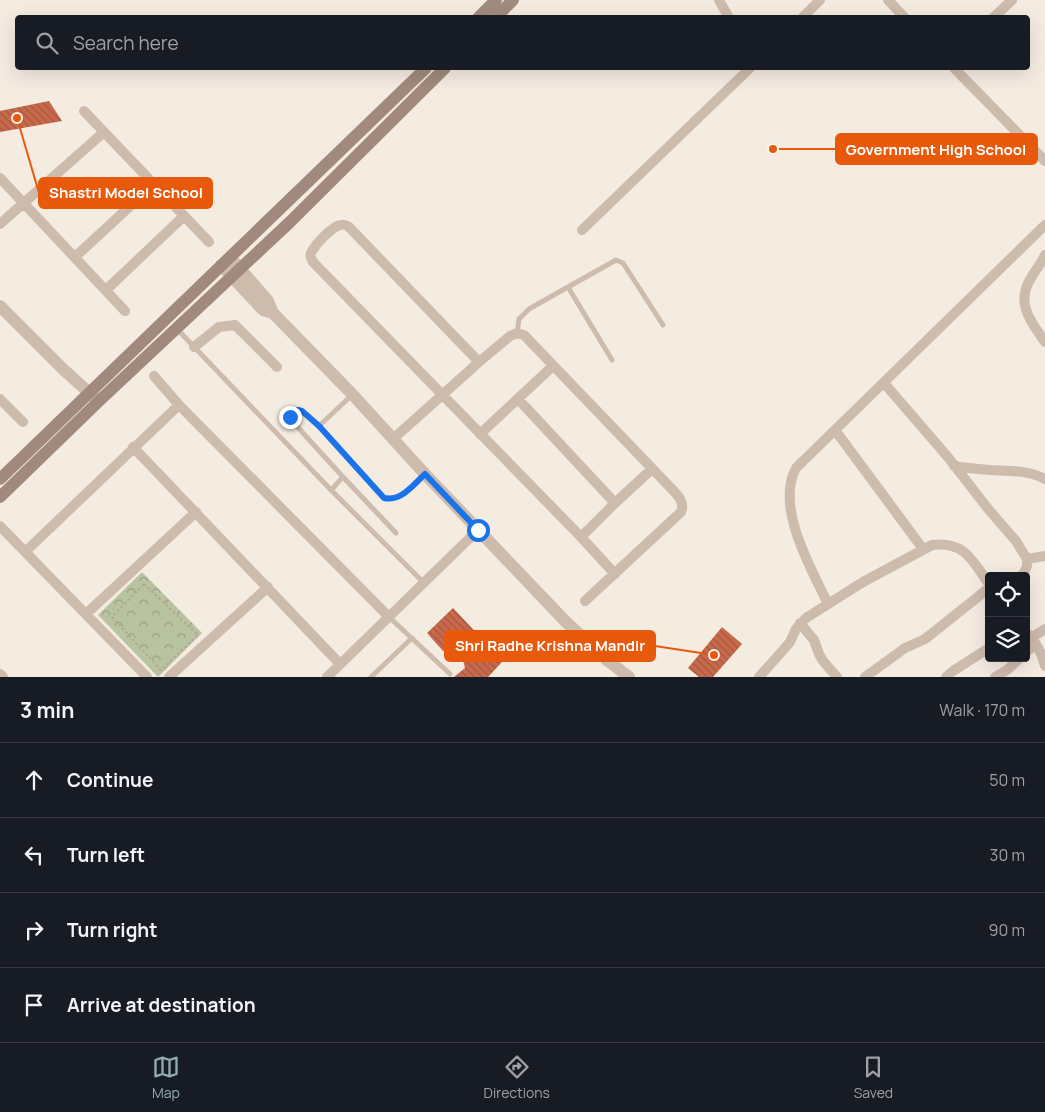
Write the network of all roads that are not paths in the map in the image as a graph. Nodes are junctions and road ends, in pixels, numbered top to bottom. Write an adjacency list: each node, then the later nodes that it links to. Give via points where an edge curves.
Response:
1 (496, 0): 7 (main road)
2 (513, 0): 8 (main road)
3 (719, 0): 9 (street)
4 (820, 0): 10 (street)
5 (888, 0): 11 (street)
6 (1012, 0): 12 (street)
7 (481, 15)
8 (498, 15)
9 (727, 15)
10 (805, 15)
11 (902, 15)
12 (996, 15)
13 (424, 70): 30 (main road)
14 (443, 70): 31 (main road)
15 (748, 70): 26 (street)
16 (956, 70): 19 (street)
17 (84, 111): 18 (street)
18 (104, 132): 21 (street); 22 (street)
19 (1045, 161)
20 (0, 178): 22 (street)
21 (154, 184): 23 (street); 29 (street)
22 (24, 202): 24 (street); 29 (street)
23 (184, 216): 27 (street); 33 (street)
24 (0, 224)
25 (1045, 224): 46 (street)
26 (582, 230)
27 (209, 242)
28 (1045, 254): 39 (street, via 1030,278 1024,301 1027,314)
29 (75, 257): 33 (street)
30 (226, 261): 31 (street); 49 (main road)
31 (236, 273): 37 (main road); 47 (street, via 268,301 273,313)
32 (568, 287): 36 (lane, via 616,260 623,263); 38 (lane, via 523,314); 41 (lane)
33 (106, 290): 35 (street)
34 (0, 306): 49 (street)
35 (125, 311)
36 (663, 325)
37 (176, 328): 40 (lane); 49 (main road)
38 (517, 334): 42 (street, via 510,336); 43 (street, via 524,335)
39 (1045, 342)
40 (194, 347): 44 (street, via 220,328 236,325); 65 (lane)
41 (612, 360)
42 (479, 362): 48 (street); 48 (street, via 350,227 340,225 334,228 310,253 313,262)
43 (553, 366): 51 (street); 60 (street)
44 (277, 367)
45 (154, 376): 52 (street)
46 (884, 383): 55 (street); 59 (street)
47 (353, 394): 54 (lane); 57 (street)
48 (442, 396): 56 (street); 57 (street)
49 (94, 397): 63 (main road); 66 (main road)
50 (0, 399): 53 (street)
51 (518, 400): 56 (street); 67 (street)
52 (179, 405): 58 (street); 86 (street)
53 (23, 422)
54 (319, 426): 61 (lane, via 384,498 390,500 400,496); 62 (lane, via 302,411 290,414 292,421)
55 (835, 430): 73 (street); 84 (street, via 796,468 789,492 803,552)
56 (480, 434): 72 (street)
57 (393, 439): 61 (street)
58 (134, 447): 68 (street); 74 (street)
59 (954, 466): 64 (street, via 1017,471); 76 (street)
60 (652, 469): 67 (street); 78 (street, via 678,496 682,512)
61 (425, 474): 70 (street)
62 (343, 477): 65 (lane); 71 (lane)
63 (0, 479)
64 (1045, 479)
65 (331, 490): 80 (lane)
66 (0, 497)
67 (615, 503): 72 (street)
68 (196, 512): 81 (street); 85 (street)
69 (0, 526): 74 (street)
70 (478, 530): 80 (street); 100 (street, via 565,621)
71 (396, 534)
72 (581, 537): 78 (street)
73 (923, 549): 79 (street, via 942,544 961,549); 84 (street)
74 (25, 552): 85 (street)
75 (1045, 556): 76 (street)
76 (1027, 559): 77 (street)
77 (1024, 572)
78 (615, 574): 83 (street)
79 (985, 579)
80 (424, 583): 86 (street)
81 (268, 587): 93 (street); 97 (street)
82 (985, 591): 103 (street, via 925,639 905,648)
83 (585, 601)
84 (828, 604): 87 (street)
85 (86, 614): 96 (street)
86 (389, 617): 89 (lane); 93 (street)
87 (800, 623): 101 (street, via 790,642); 102 (street, via 814,640 823,661)
88 (1045, 629): 90 (street)
89 (412, 638): 95 (lane); 99 (lane)
90 (1031, 638): 94 (street, via 1042,654)
91 (985, 651): 104 (street)
92 (1016, 662): 105 (street)
93 (340, 664): 98 (street)
94 (1045, 666)
95 (450, 674)
96 (147, 677)
97 (169, 677)
98 (327, 677)
99 (371, 677)
100 (630, 677)
101 (758, 677)
102 (837, 677)
103 (865, 677)
104 (946, 677)
105 (995, 677)

